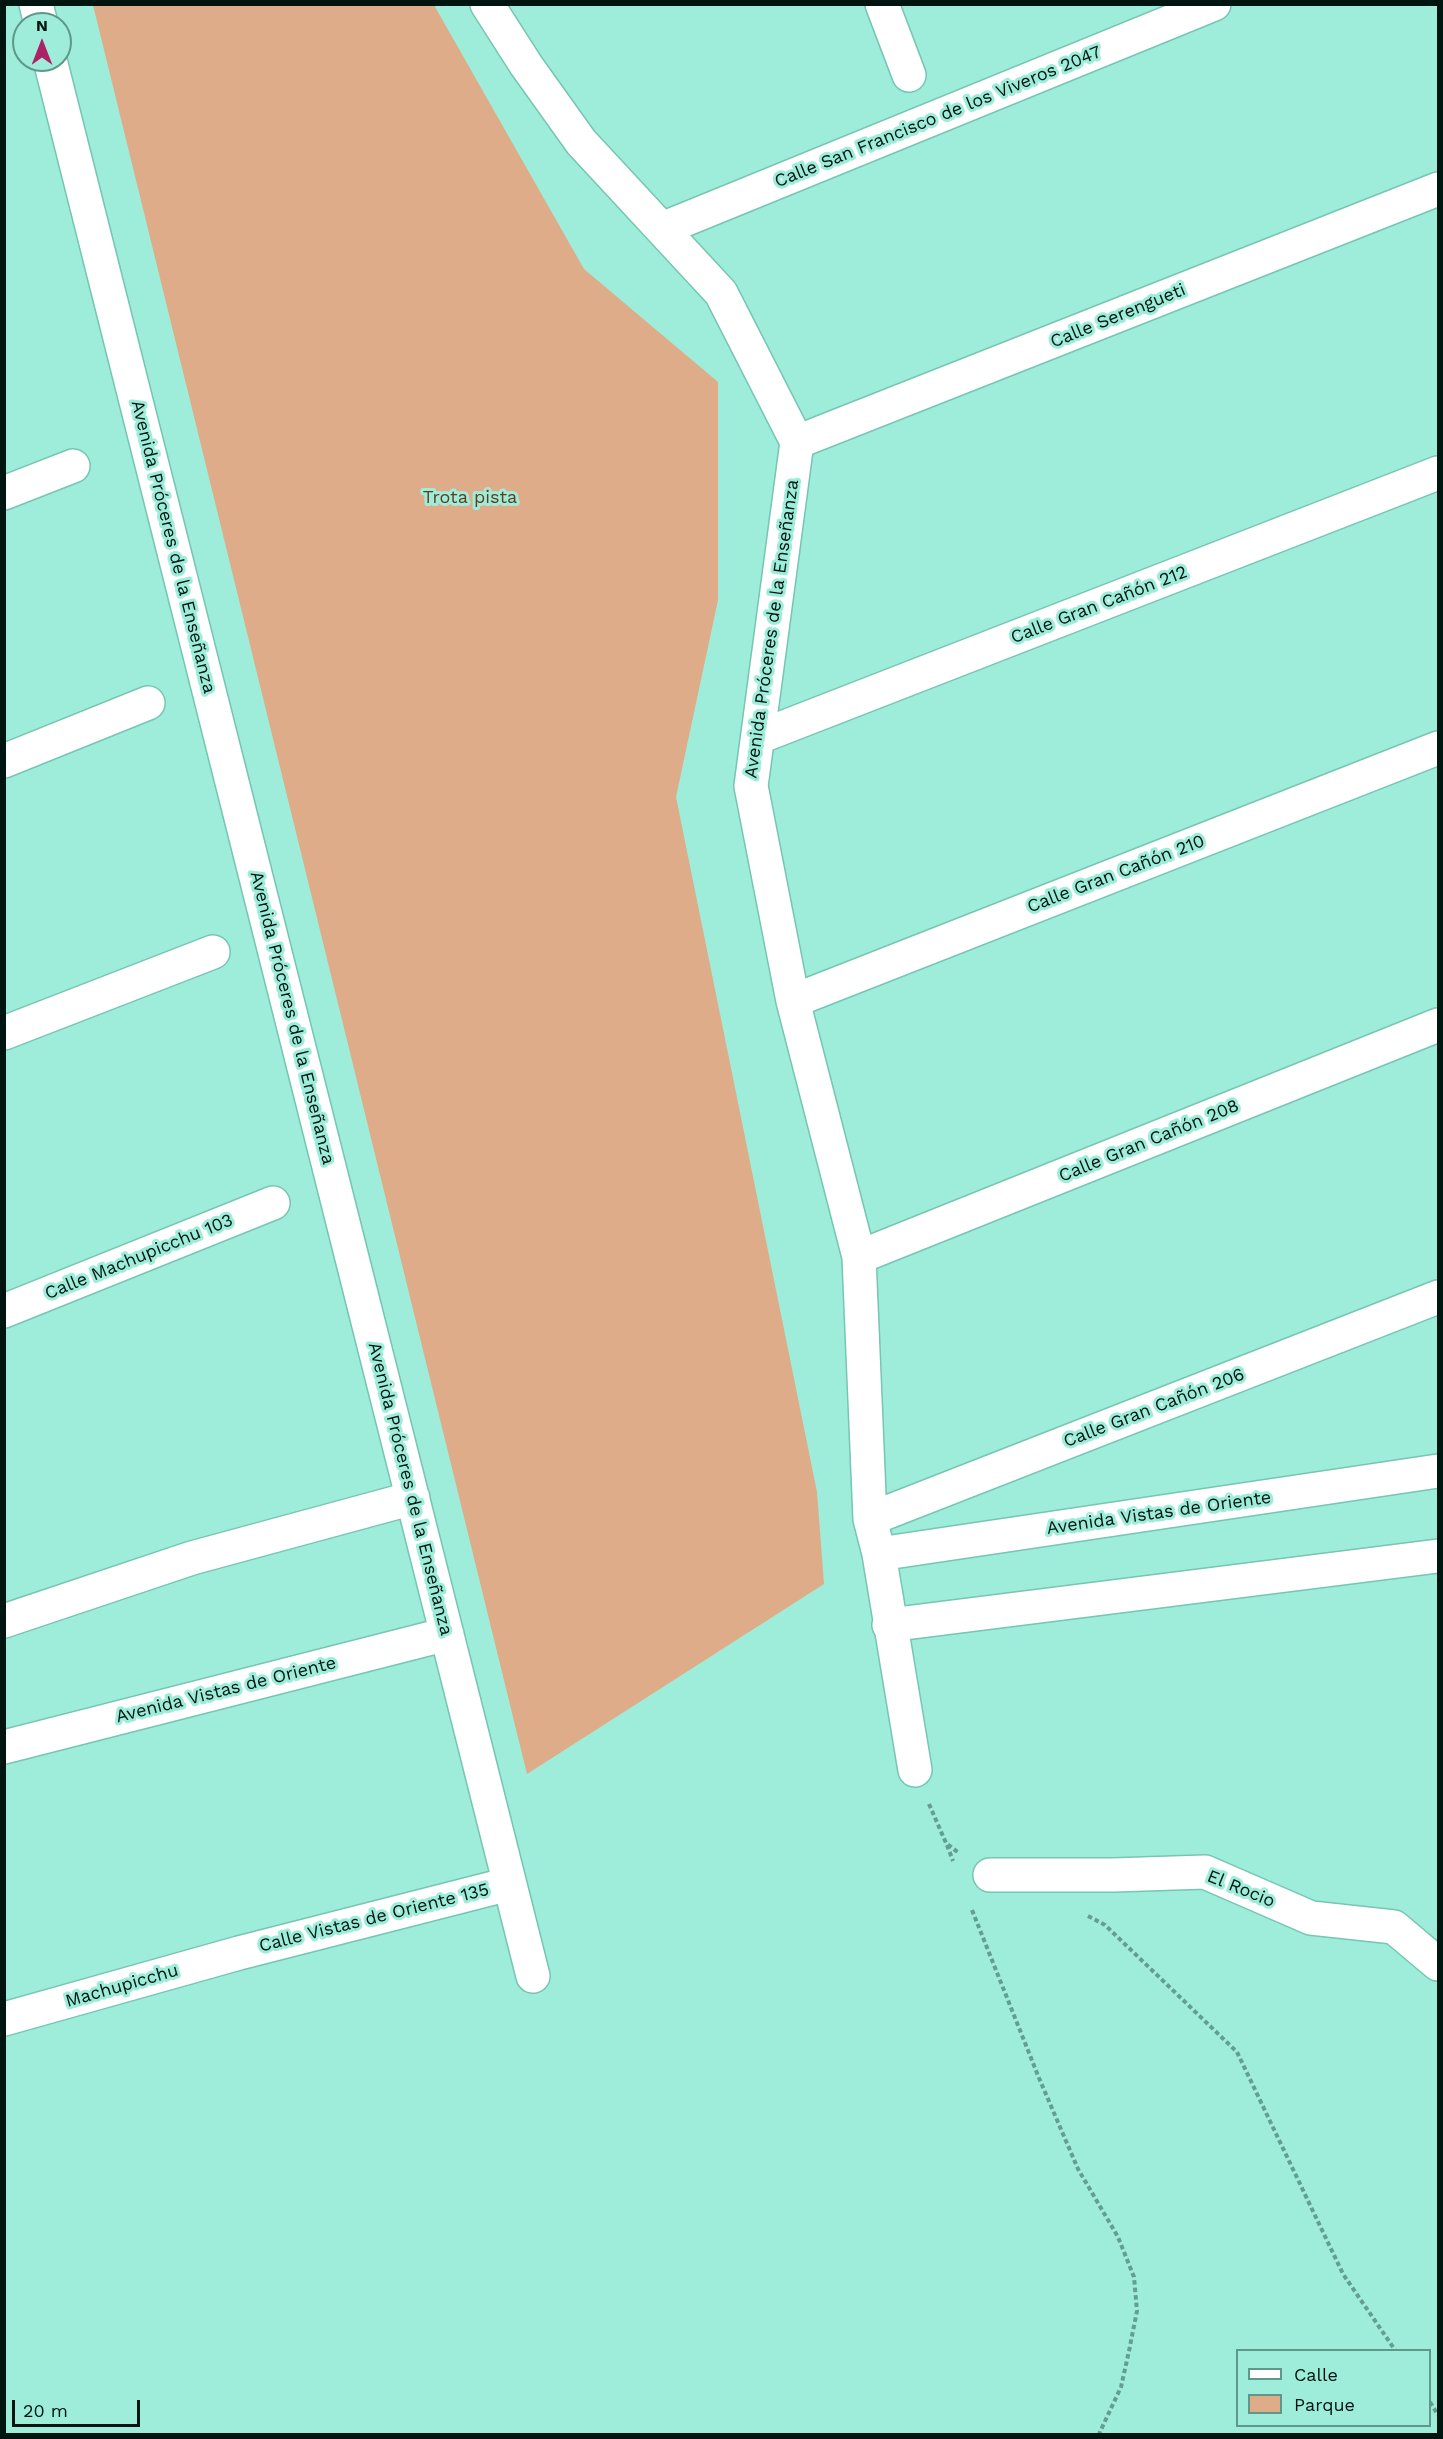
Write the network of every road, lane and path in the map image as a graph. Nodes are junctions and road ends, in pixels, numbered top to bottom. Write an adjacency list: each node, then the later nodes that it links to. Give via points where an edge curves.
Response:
1 (487, 4): 7 (street, via 580,142)
2 (882, 4): 5 (street)
3 (1214, 4): 7 (street, Calle San Francisco de los Viveros 2047)
4 (53, 72): 25 (street, Avenida Próceres de la Enseñanza)
5 (909, 75)
6 (1438, 189): 8 (street, Calle Serengueti)
7 (662, 229): 8 (street, via 721,293)
8 (797, 442): 13 (street, Avenida Próceres de la Enseñanza)
9 (73, 466): 11 (street)
10 (1438, 473): 13 (street, Calle Gran Cañón 212)
11 (4, 493)
12 (148, 703): 15 (street)
13 (759, 737): 17 (street, Avenida Próceres de la Enseñanza, via 751,786)
14 (1438, 748): 17 (street, Calle Gran Cañón 210)
15 (4, 760)
16 (213, 952): 19 (street)
17 (793, 1001): 21 (street, Avenida Próceres de la Enseñanza)
18 (1438, 1025): 21 (street, Calle Gran Cañón 208)
19 (4, 1033)
20 (273, 1203): 23 (street, Calle Machupicchu 103)
21 (859, 1257): 26 (street, Avenida Próceres de la Enseñanza)
22 (1438, 1297): 26 (street, Calle Gran Cañón 206)
23 (4, 1311)
24 (1438, 1471): 27 (street, Avenida Vistas de Oriente)
25 (412, 1498): 29 (street, via 192,1558); 31 (street, Avenida Próceres de la Enseñanza)
26 (870, 1520): 27 (street, Avenida Próceres de la Enseñanza)
27 (879, 1554): 30 (street, Avenida Próceres de la Enseñanza)
28 (1438, 1556): 30 (street)
29 (4, 1621)
30 (890, 1625): 33 (street, Avenida Próceres de la Enseñanza)
31 (447, 1634): 32 (street, Avenida Vistas de Oriente); 37 (street, Avenida Próceres de la Enseñanza)
32 (4, 1747)
33 (915, 1770): 34 (path)
34 (946, 1844): 35 (path); 36 (path)
35 (954, 1864)
36 (990, 1875): 41 (street, El Rocio, via 1205,1872 1311,1918 1394,1927)
37 (509, 1884): 40 (street, Calle Vistas de Oriente 135); 42 (street, Avenida Próceres de la Enseñanza)
38 (971, 1906): 45 (path, via 1078,2169 1118,2237 1134,2277 1137,2311 1121,2387)
39 (1085, 1914): 44 (path, via 1105,1925 1237,2052 1343,2274)
40 (239, 1953): 43 (street, Machupicchu)
41 (1438, 1964)
42 (533, 1976)
43 (4, 2019)
44 (1394, 2349)
45 (1099, 2434)

